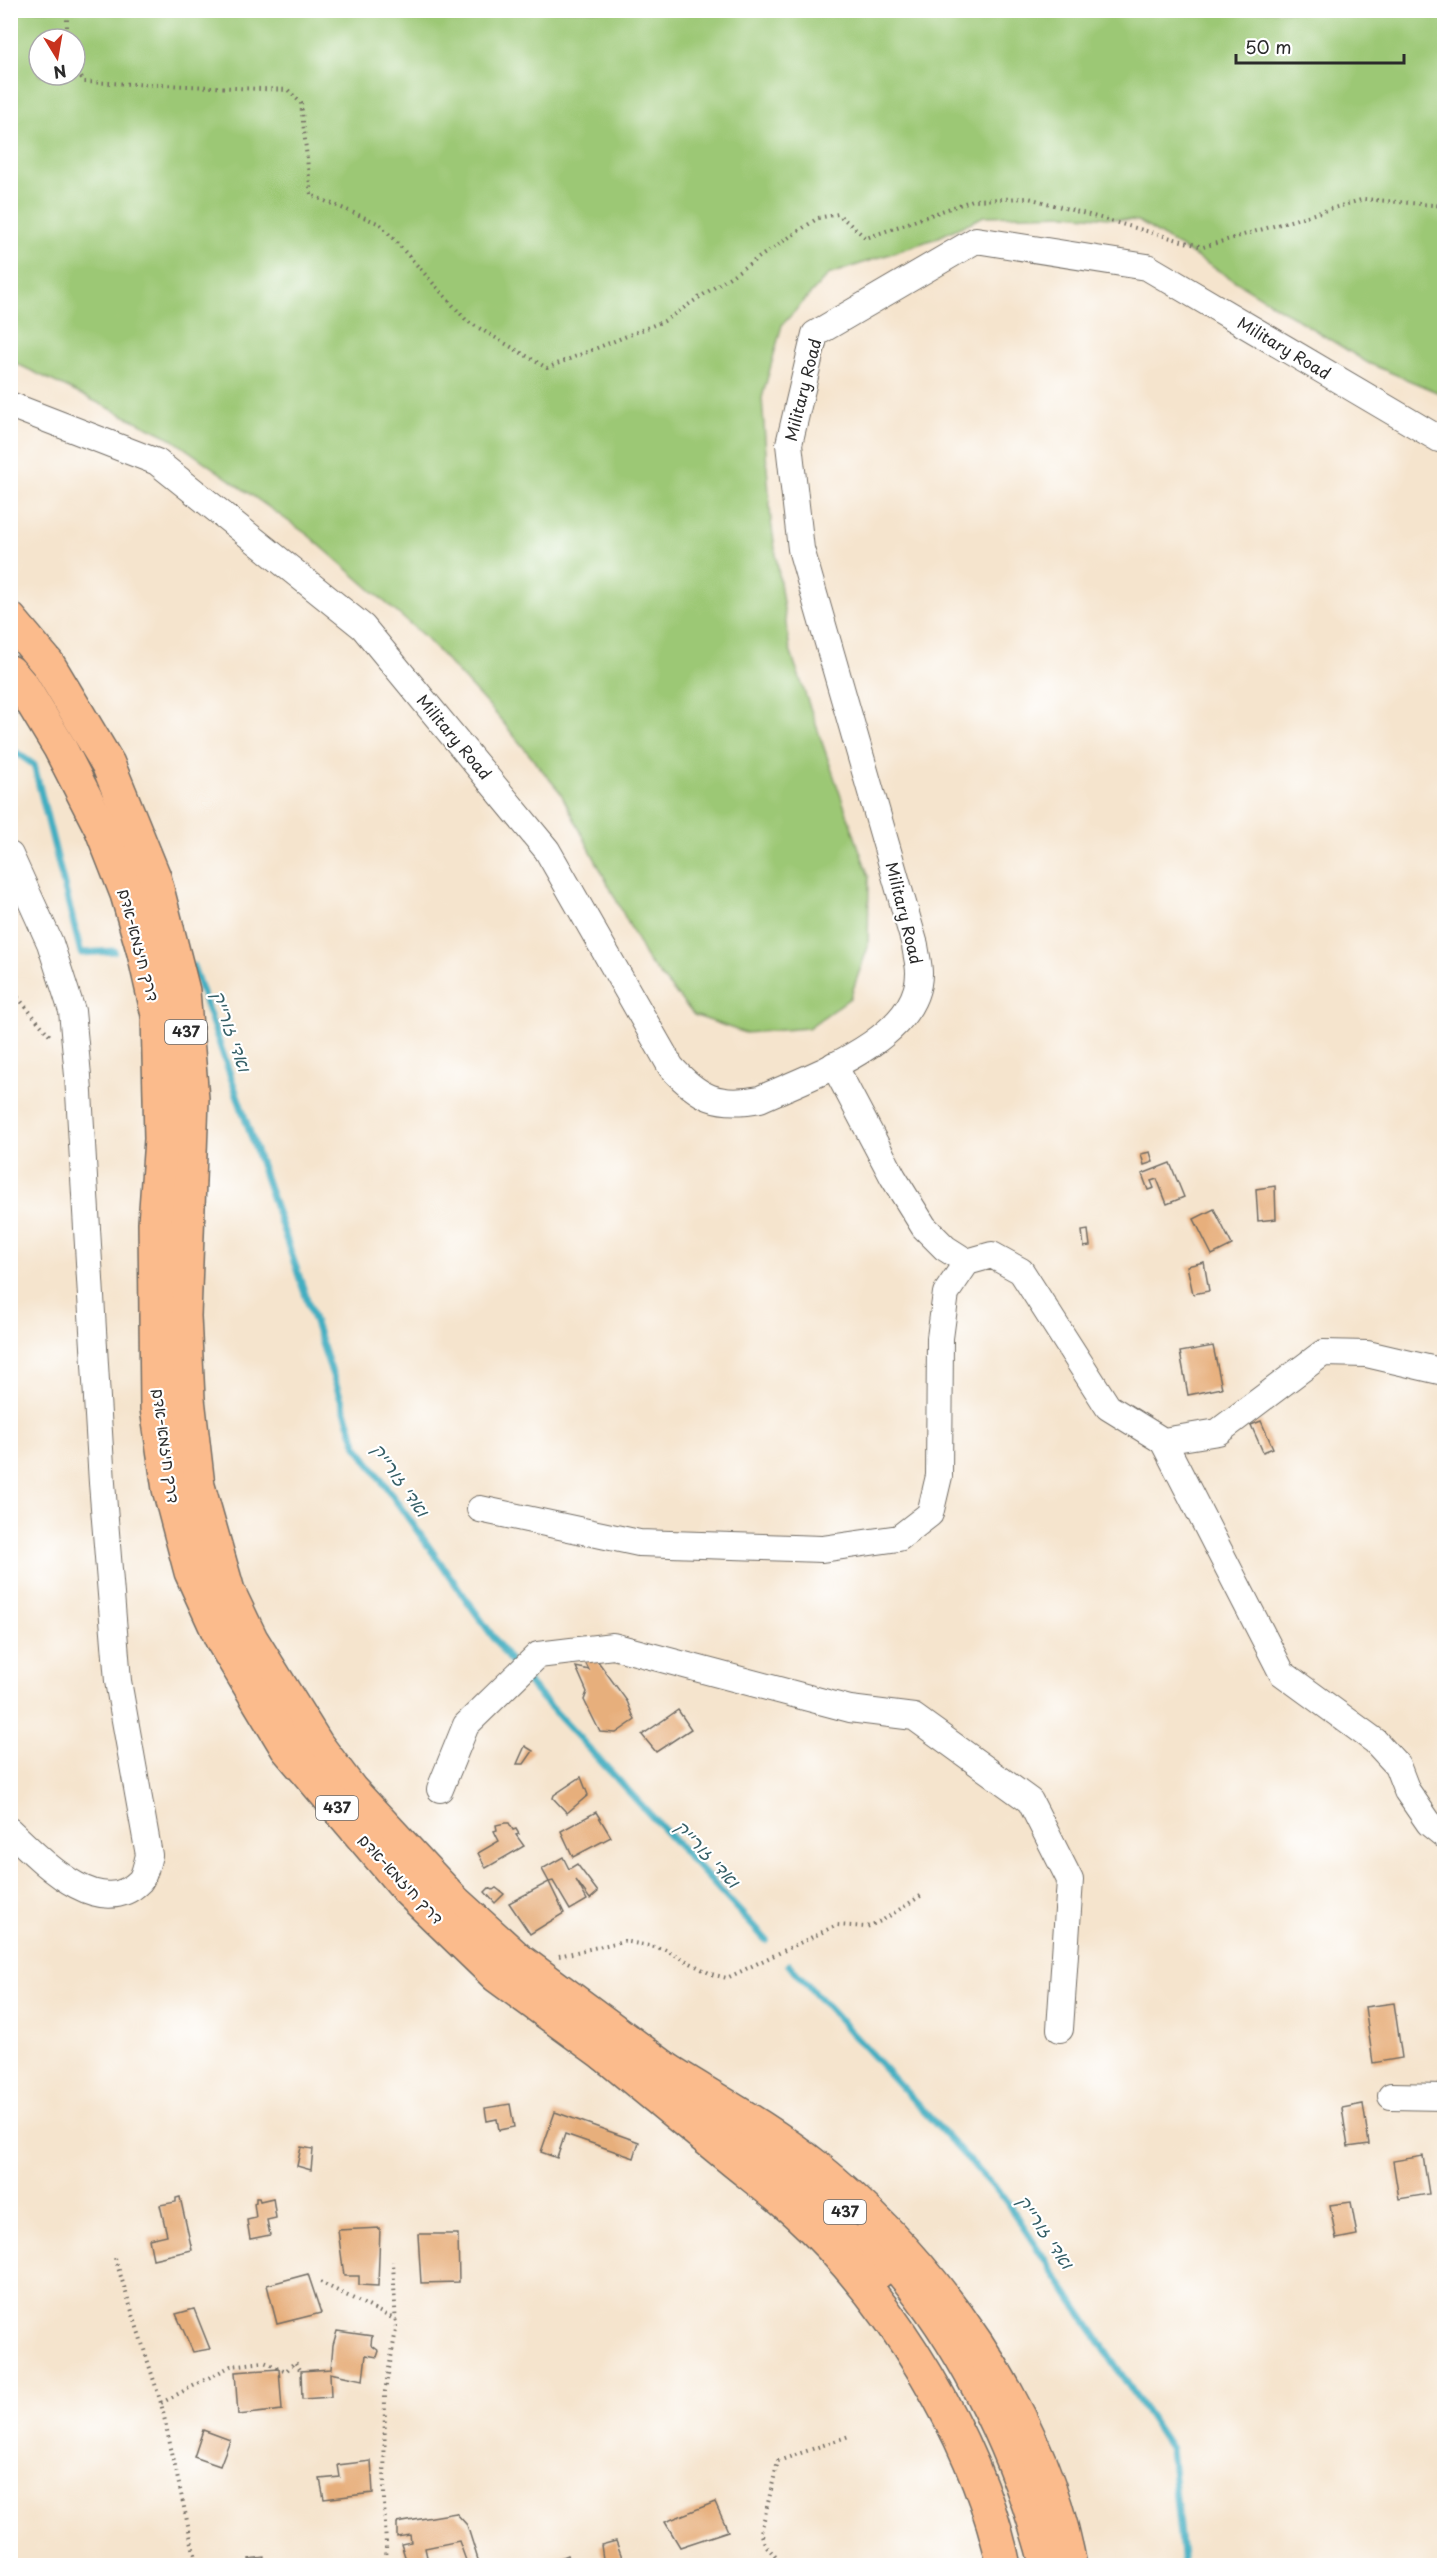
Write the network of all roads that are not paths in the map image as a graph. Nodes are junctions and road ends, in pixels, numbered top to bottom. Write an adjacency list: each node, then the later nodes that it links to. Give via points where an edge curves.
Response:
1 (10, 405): 6 (street, Military Road, via 157,462 363,627 548,850 671,1067 700,1094 719,1102 760,1099)
2 (1444, 440): 6 (street, Military Road, via 1147,267 976,240 814,334 789,444 801,549 919,974 912,1000 897,1025 874,1044)
3 (10, 619): 16 (main road, דרך חיזמא-אדם / 437, via 48,664 108,764 154,877 183,992 192,1099 184,1316 188,1399 198,1486 228,1591 281,1690 351,1790 454,1901 519,1960)
4 (15, 686): 15 (main road, דרך חיזמא-אדם / 437, via 60,748 101,828 127,894 158,1015 161,1139 155,1223 157,1408 169,1489 191,1572 222,1641 257,1700 287,1748 327,1798 408,1890 497,1976)
5 (10, 855): 12 (street, via 50,943 72,1011 118,1681 149,1855 141,1880 123,1892 97,1895 65,1879)
6 (834, 1065): 7 (street, via 892,1177 924,1227 945,1248)
7 (967, 1262): 9 (street, via 992,1256 1021,1271 1108,1407); 10 (street, via 946,1293 940,1338 939,1476 930,1514 899,1538 822,1549 639,1543)
8 (1444, 1372): 9 (street, via 1367,1354 1323,1353 1218,1432)
9 (1163, 1441): 13 (street, via 1282,1673 1375,1741 1397,1765 1407,1791 1429,1823)
10 (480, 1509)
11 (440, 1789): 14 (street, via 466,1725 538,1655 613,1646 850,1709 914,1718 1030,1801 1070,1880)
12 (10, 1831)
13 (1444, 1834)
14 (1060, 2029)
15 (604, 2054): 19 (main road, via 798,2214 875,2300 919,2363 950,2418 997,2531); 20 (main road, 437, via 752,2150 869,2261 906,2307 958,2389 1002,2478)
16 (658, 2064): 21 (main road, 437, via 763,2136 883,2250 920,2297 995,2420 1032,2509); 22 (main road, via 815,2166 926,2275 965,2326 1005,2391 1036,2454)
17 (1391, 2096): 18 (street)
18 (1444, 2097)
19 (1004, 2565)
20 (1029, 2565)
21 (1047, 2565)
22 (1070, 2565)

